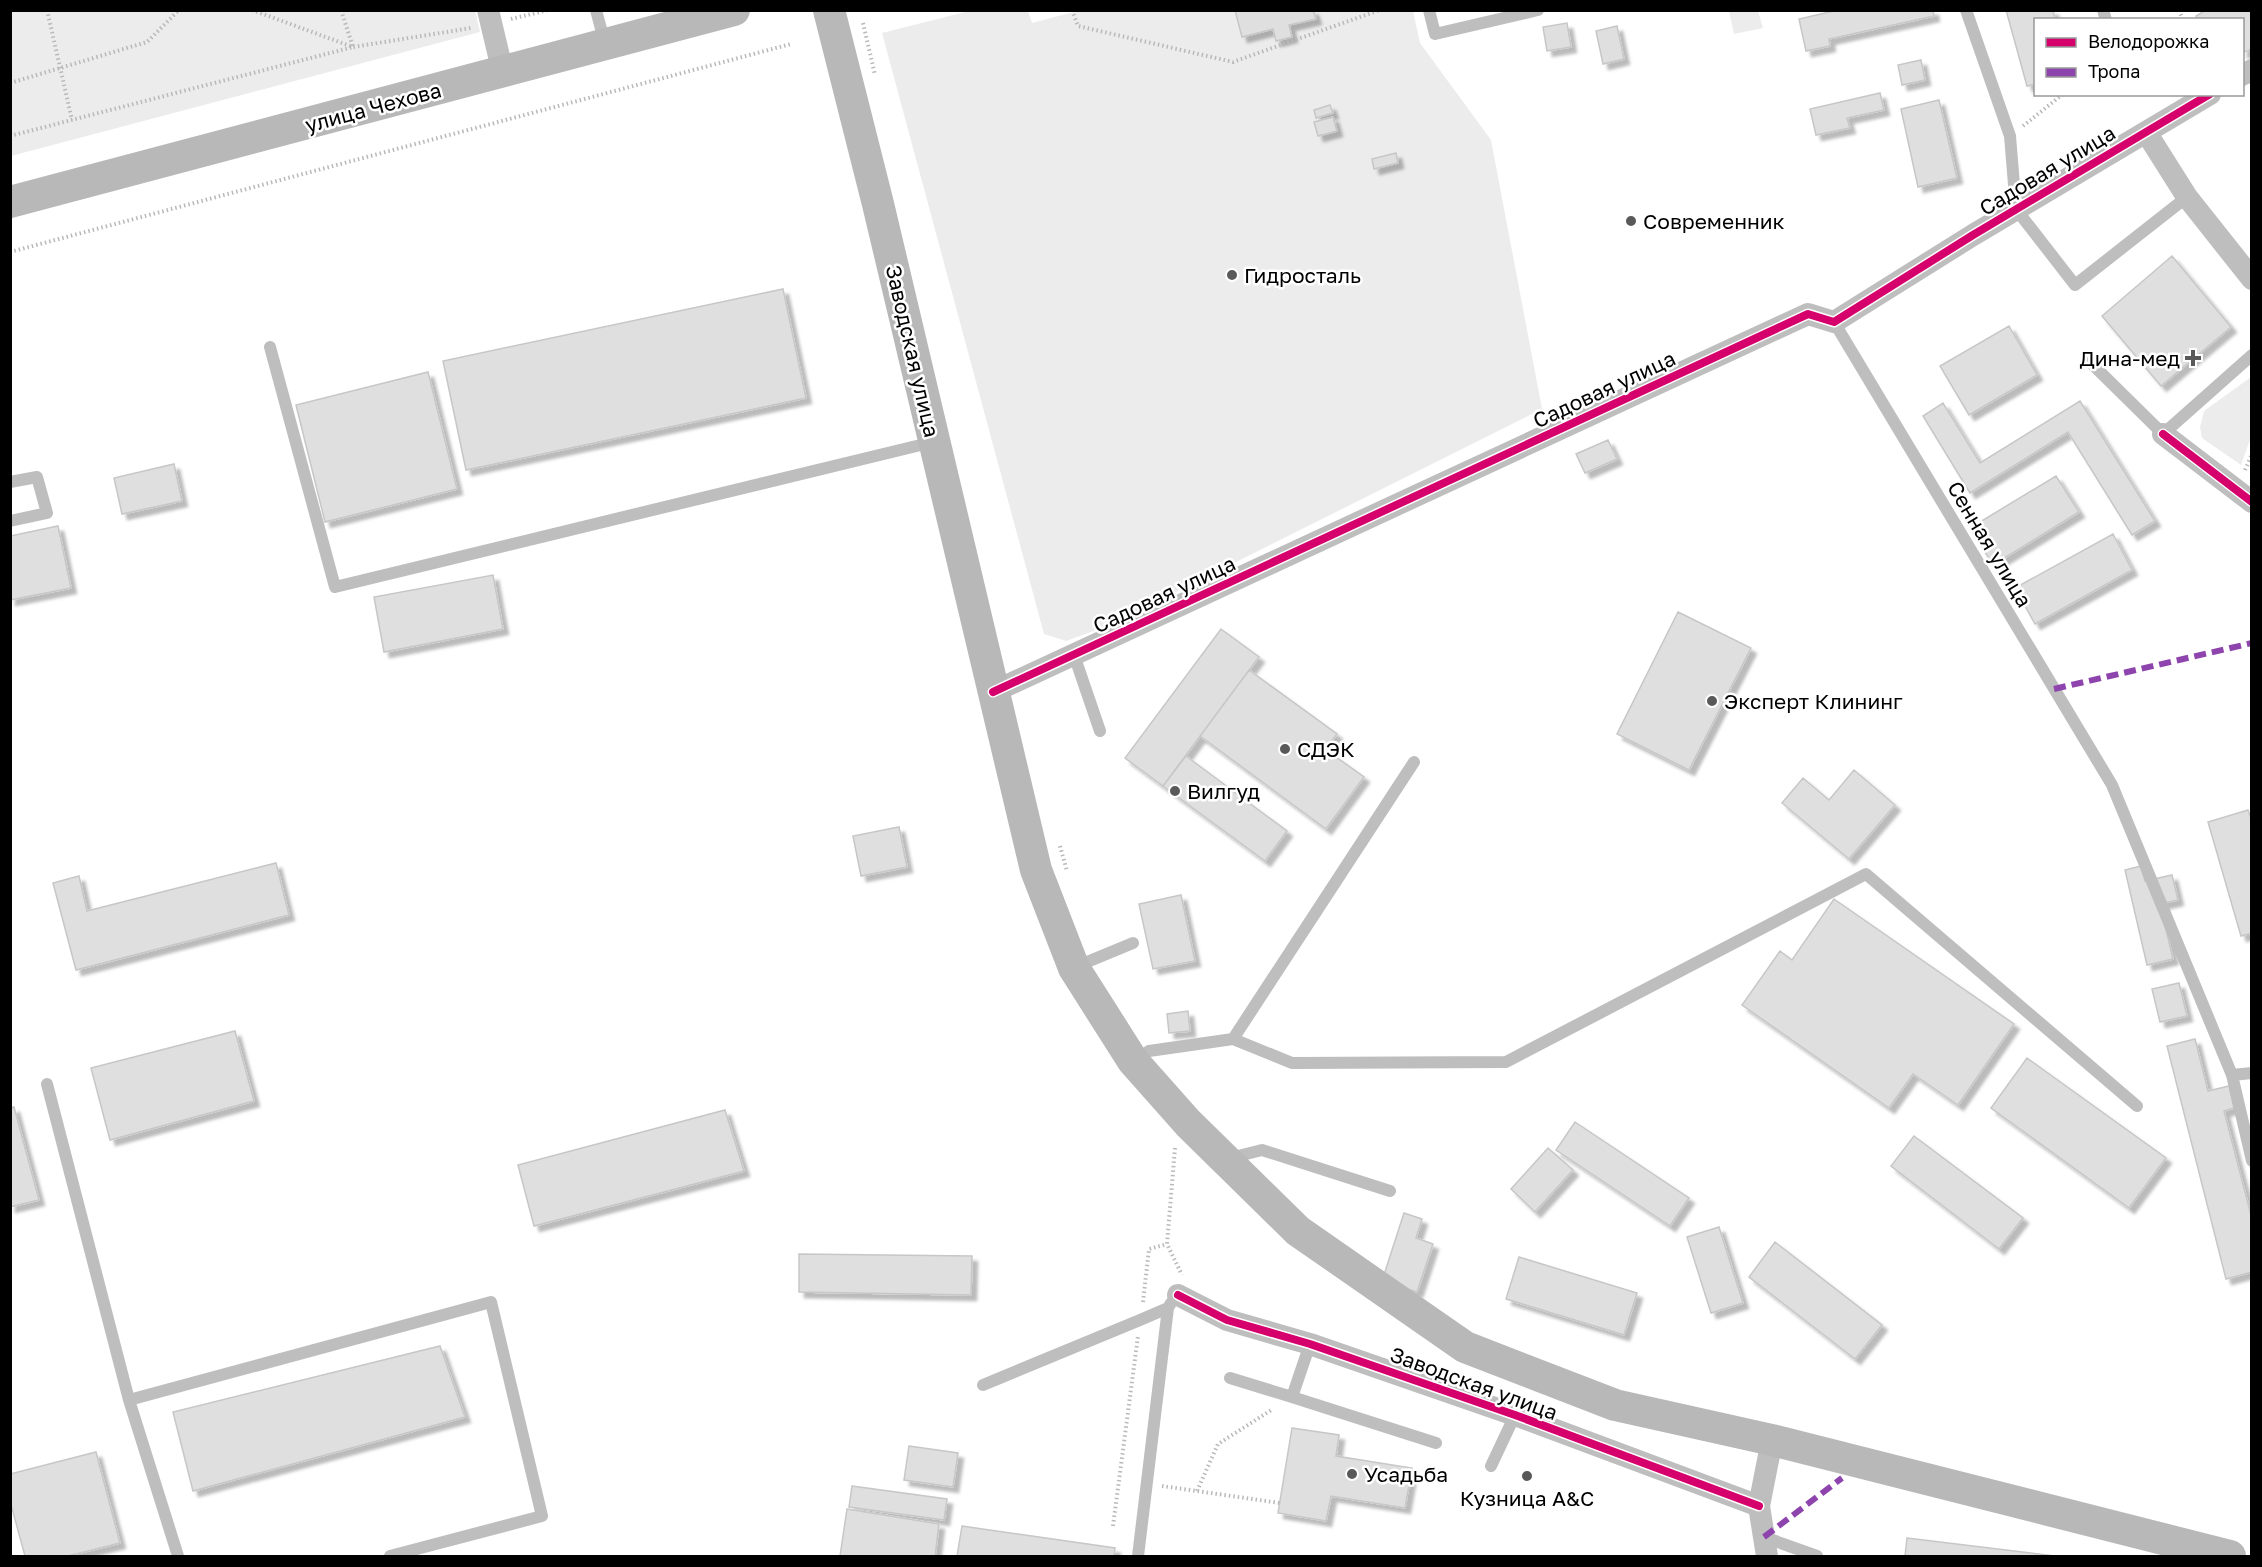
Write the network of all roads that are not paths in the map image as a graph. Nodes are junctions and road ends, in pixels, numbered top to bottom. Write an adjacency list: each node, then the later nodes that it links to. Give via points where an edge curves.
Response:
1 (596, 10): 8 (lane)
2 (734, 10): 8 (main road, улица Чехова)
3 (829, 10): 21 (main road, Заводская улица)
4 (1429, 10): 5 (lane, via 1435,34)
5 (1538, 10)
6 (1966, 10): 14 (lane, via 2010,136)
7 (490, 17): 9 (street)
8 (605, 45): 9 (main road, улица Чехова)
9 (502, 73): 13 (main road, улица Чехова)
10 (2207, 96): 11 (street, Садовая улица)
11 (2146, 132): 12 (street); 14 (street, Садовая улица)
12 (2187, 197): 14 (lane, via 2075,285); 15 (street)
13 (10, 202)
14 (2016, 209): 16 (street, Садовая улица)
15 (2252, 279)
16 (1834, 322): 25 (street, Садовая улица, via 1808,314); 34 (lane, Сенная улица, via 2112,785)
17 (270, 347): 21 (lane, via 335,587)
18 (2252, 356): 20 (lane)
19 (2090, 362): 20 (lane)
20 (2163, 434): 23 (street)
21 (934, 441): 26 (main road, Заводская улица)
22 (10, 482): 24 (lane, via 37,477 47,513)
23 (2252, 502)
24 (10, 521)
25 (1082, 646): 26 (street, Садовая улица); 27 (lane)
26 (993, 692): 30 (main road, Заводская улица, via 1036,870)
27 (1100, 731)
28 (1414, 762): 31 (lane)
29 (1133, 943): 30 (lane)
30 (1074, 968): 32 (main road, Заводская улица)
31 (1233, 1040): 32 (lane, via 1149,1051); 36 (lane, via 1292,1063 1506,1062 1866,874)
32 (1133, 1061): 37 (main road, Заводская улица)
33 (2252, 1073): 34 (lane)
34 (2232, 1075): 38 (lane, Сенная улица)
35 (47, 1084): 45 (lane)
36 (2138, 1106)
37 (1225, 1159): 39 (lane, via 1262,1150); 47 (main road, Заводская улица, via 1298,1231 1465,1347 1615,1405)
38 (2252, 1161)
39 (1390, 1191)
40 (1180, 1302): 41 (street, Заводская улица); 43 (lane); 54 (lane, via 1146,1484)
41 (1310, 1344): 44 (lane); 46 (street, Заводская улица)
42 (1230, 1378): 44 (lane)
43 (983, 1385)
44 (1292, 1398): 48 (lane)
45 (129, 1400): 52 (lane); 53 (lane, via 491,1302 543,1516)
46 (1515, 1415): 49 (lane); 50 (street, Заводская улица)
47 (1772, 1440): 50 (street); 56 (main road, Заводская улица)
48 (1436, 1443)
49 (1491, 1466)
50 (1759, 1506): 51 (street)
51 (1765, 1547): 55 (lane)
52 (178, 1557)
53 (390, 1557)
54 (1138, 1557)
55 (1817, 1557)
56 (2230, 1557)

